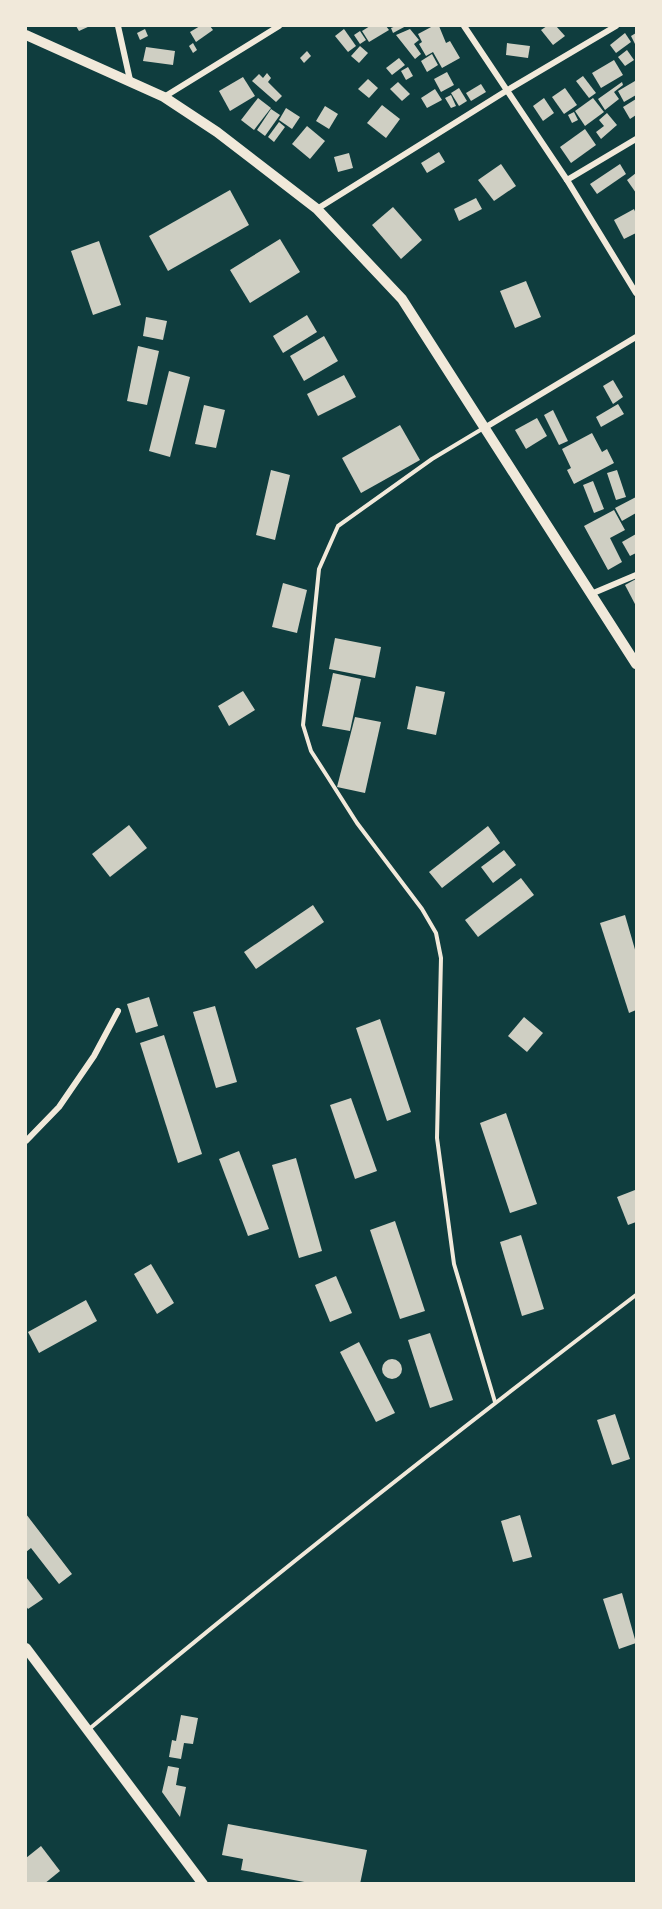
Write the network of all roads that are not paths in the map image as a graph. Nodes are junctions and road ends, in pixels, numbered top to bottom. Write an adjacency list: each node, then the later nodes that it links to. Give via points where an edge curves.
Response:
1 (118, 26): 6 (street)
2 (279, 26): 8 (street)
3 (464, 26): 7 (street)
4 (616, 26): 7 (street)
5 (26, 35): 6 (main road)
6 (130, 80): 8 (main road)
7 (506, 91): 10 (street); 11 (street)
8 (164, 97): 11 (main road, via 217,132)
9 (636, 139): 10 (street)
10 (567, 180): 12 (street)
11 (317, 209): 14 (main road, via 402,299)
12 (636, 293)
13 (636, 337): 14 (street)
14 (486, 427): 16 (main road); 21 (lane, via 432,459 338,526 318,570 303,725 317,760 357,823 423,909 436,933 441,958 437,1138 454,1264)
15 (636, 575): 16 (street)
16 (591, 594): 17 (main road)
17 (636, 664)
18 (118, 1011): 19 (street, via 94,1056 59,1107)
19 (26, 1141)
20 (636, 1295): 21 (lane)
21 (495, 1402): 23 (lane, via 216,1622)
22 (26, 1648): 23 (main road)
23 (88, 1730): 24 (main road)
24 (203, 1884)

